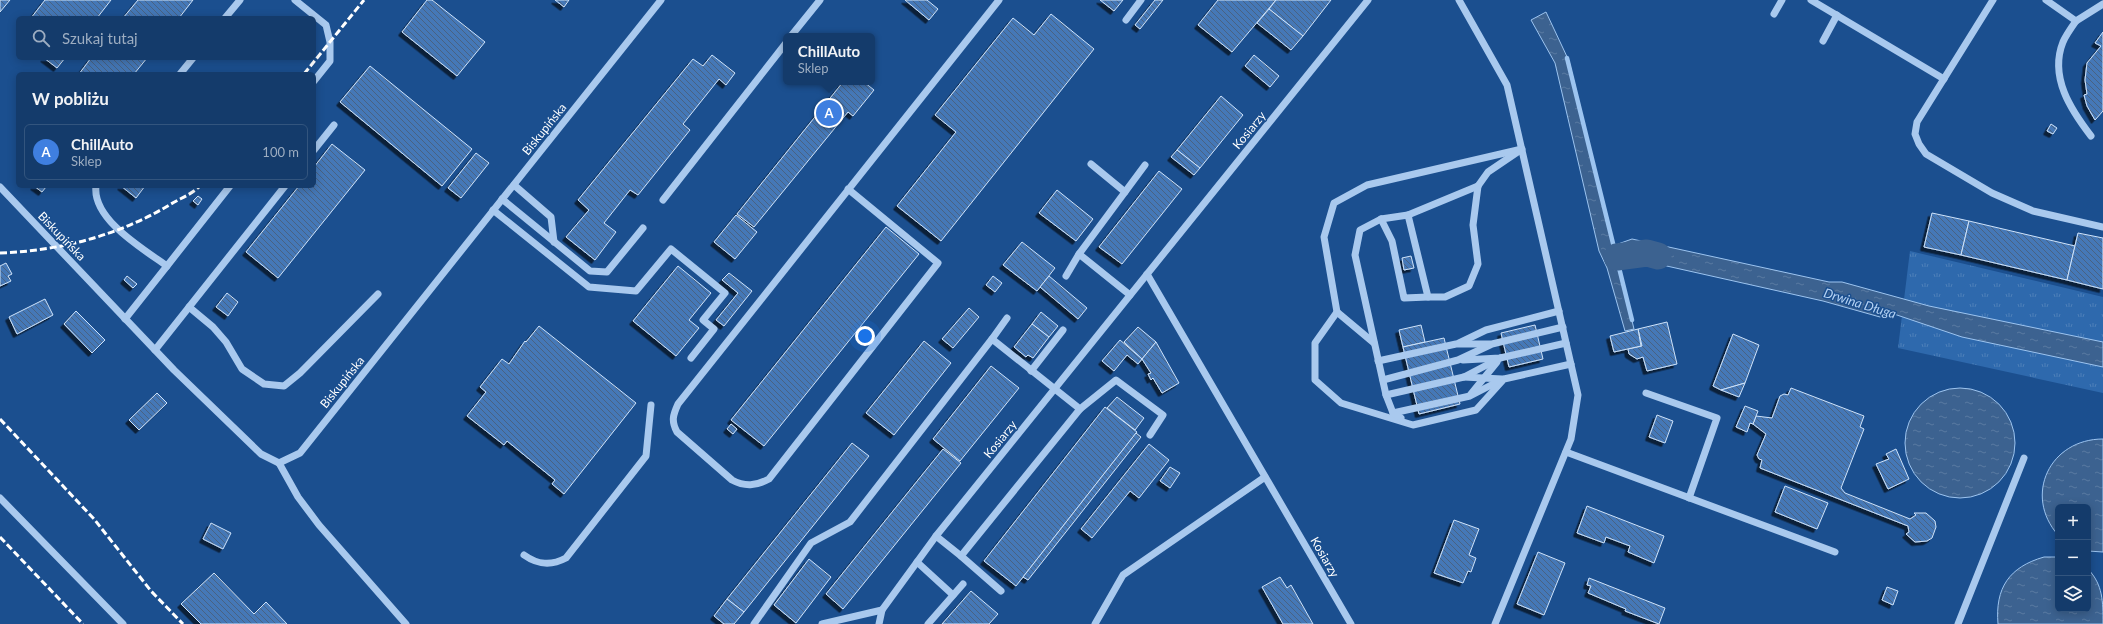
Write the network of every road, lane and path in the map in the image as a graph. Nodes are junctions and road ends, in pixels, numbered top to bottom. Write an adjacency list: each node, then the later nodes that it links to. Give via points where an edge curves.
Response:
1 (240, 0): 16 (street)
2 (295, 0): 17 (street)
3 (661, 0): 34 (street, Biskupińska)
4 (820, 0): 21 (street)
5 (999, 0): 40 (street)
6 (1141, 0): 19 (street)
7 (1368, 0): 52 (street, Kosiarzy)
8 (1459, 0): 31 (street, via 1508,85)
9 (1782, 0): 14 (street)
10 (1811, 0): 15 (street)
11 (1993, 0): 27 (street)
12 (2046, 0): 20 (street)
13 (2103, 4): 20 (street)
14 (1774, 14)
15 (1837, 15): 22 (street); 27 (street)
16 (227, 16)
17 (315, 16)
18 (316, 17): 26 (street, via 326,25 330,61)
19 (1126, 20)
20 (2076, 21): 29 (street, via 2063,42 2058,63 2061,86 2075,114)
21 (793, 33)
22 (1823, 41)
23 (783, 47): 43 (street)
24 (191, 60): 25 (street)
25 (182, 72)
26 (316, 78)
27 (1944, 79): 47 (street, via 1915,128 1919,144 1926,154 2011,202)
28 (334, 125): 30 (street)
29 (2091, 136)
30 (316, 148)
31 (1522, 149): 35 (street, via 1488,172); 58 (street, via 1367,185 1334,203 1324,238); 59 (street)
32 (1091, 164): 41 (street)
33 (1145, 165): 41 (street)
34 (514, 185): 42 (street, Biskupińska); 49 (street, via 550,216)
35 (1478, 186): 45 (street); 56 (street, via 1473,225 1478,264 1468,286 1445,296)
36 (0, 187): 61 (street, Biskupińska)
37 (96, 188): 51 (street, via 99,204 117,230)
38 (228, 188): 51 (street)
39 (283, 188): 57 (street)
40 (848, 190): 40 (street, via 674,411 673,425 677,432 732,480 741,484 761,484 769,479 938,263)
41 (1125, 192): 50 (street)
42 (502, 199): 44 (street, Biskupińska); 49 (street)
43 (663, 200)
44 (493, 210): 70 (street, via 589,287 636,291 671,249 725,293 703,320 714,329); 91 (street, Biskupińska, via 300,453)
45 (1408, 215): 46 (street); 56 (street)
46 (1381, 219): 56 (street, via 1392,242 1404,298); 65 (street, via 1360,230 1355,255)
47 (2103, 227)
48 (643, 228): 49 (street, via 606,272 590,272)
49 (554, 242)
50 (1079, 254): 53 (street); 55 (street)
51 (167, 266): 61 (street)
52 (1147, 274): 55 (street, Kosiarzy); 92 (street, Kosiarzy)
53 (1066, 276)
54 (378, 294): 57 (street, via 284,386 264,384 242,370 226,342)
55 (1130, 295): 80 (street, Kosiarzy)
56 (1428, 297)
57 (189, 307): 69 (street)
58 (1337, 312): 65 (street); 87 (street, via 1315,343 1315,380 1341,403)
59 (1559, 312): 62 (street); 67 (street, via 1486,330)
60 (1007, 318): 64 (street)
61 (125, 319): 69 (street, Biskupińska)
62 (1563, 327): 66 (street); 68 (street)
63 (1063, 330): 75 (street)
64 (992, 339): 75 (street); 106 (street, via 850,522 811,543)
65 (1374, 343): 73 (street)
66 (1566, 343): 71 (street); 74 (street)
67 (1456, 344): 68 (street); 73 (street)
68 (1492, 344): 72 (street)
69 (155, 350): 91 (street, Biskupińska, via 261,454)
70 (691, 358)
71 (1500, 358): 72 (street); 76 (street); 77 (street)
72 (1458, 360): 79 (street)
73 (1378, 361): 79 (street)
74 (1571, 364): 78 (street); 89 (street, via 1578,395 1571,440)
75 (1031, 371): 80 (street)
76 (1464, 377): 77 (street); 82 (street)
77 (1484, 378): 78 (street); 83 (street)
78 (1504, 379): 83 (street); 87 (street, via 1476,410)
79 (1383, 380): 82 (street)
80 (1054, 389): 85 (street); 95 (street, Kosiarzy)
81 (1646, 393): 94 (street, via 1717,418)
82 (1386, 395): 86 (street)
83 (1470, 396): 86 (street)
84 (651, 405): 97 (street, via 646,456 566,558 544,564)
85 (1080, 409): 88 (street, via 1116,380 1163,415); 98 (street)
86 (1393, 413): 87 (street)
87 (1413, 424)
88 (1150, 435)
89 (1566, 452): 94 (street); 112 (street)
90 (2024, 458): 113 (street)
91 (278, 462): 105 (street, via 298,498 319,525)
92 (1266, 477): 110 (street, via 1123,575); 111 (street, Kosiarzy)
93 (0, 498): 104 (street)
94 (1689, 498): 96 (street)
95 (936, 536): 98 (street); 99 (street, Kosiarzy)
96 (1835, 552)
97 (524, 555)
98 (961, 556): 101 (street)
99 (917, 562): 102 (street); 103 (street, Kosiarzy)
100 (963, 584): 102 (street)
101 (1001, 591)
102 (953, 595): 109 (street)
103 (882, 610): 107 (street); 108 (street, Kosiarzy)
104 (122, 624)
105 (406, 624)
106 (754, 624)
107 (822, 624)
108 (879, 624)
109 (928, 624)
110 (1096, 624)
111 (1351, 624)
112 (1495, 624)
113 (1958, 624)

